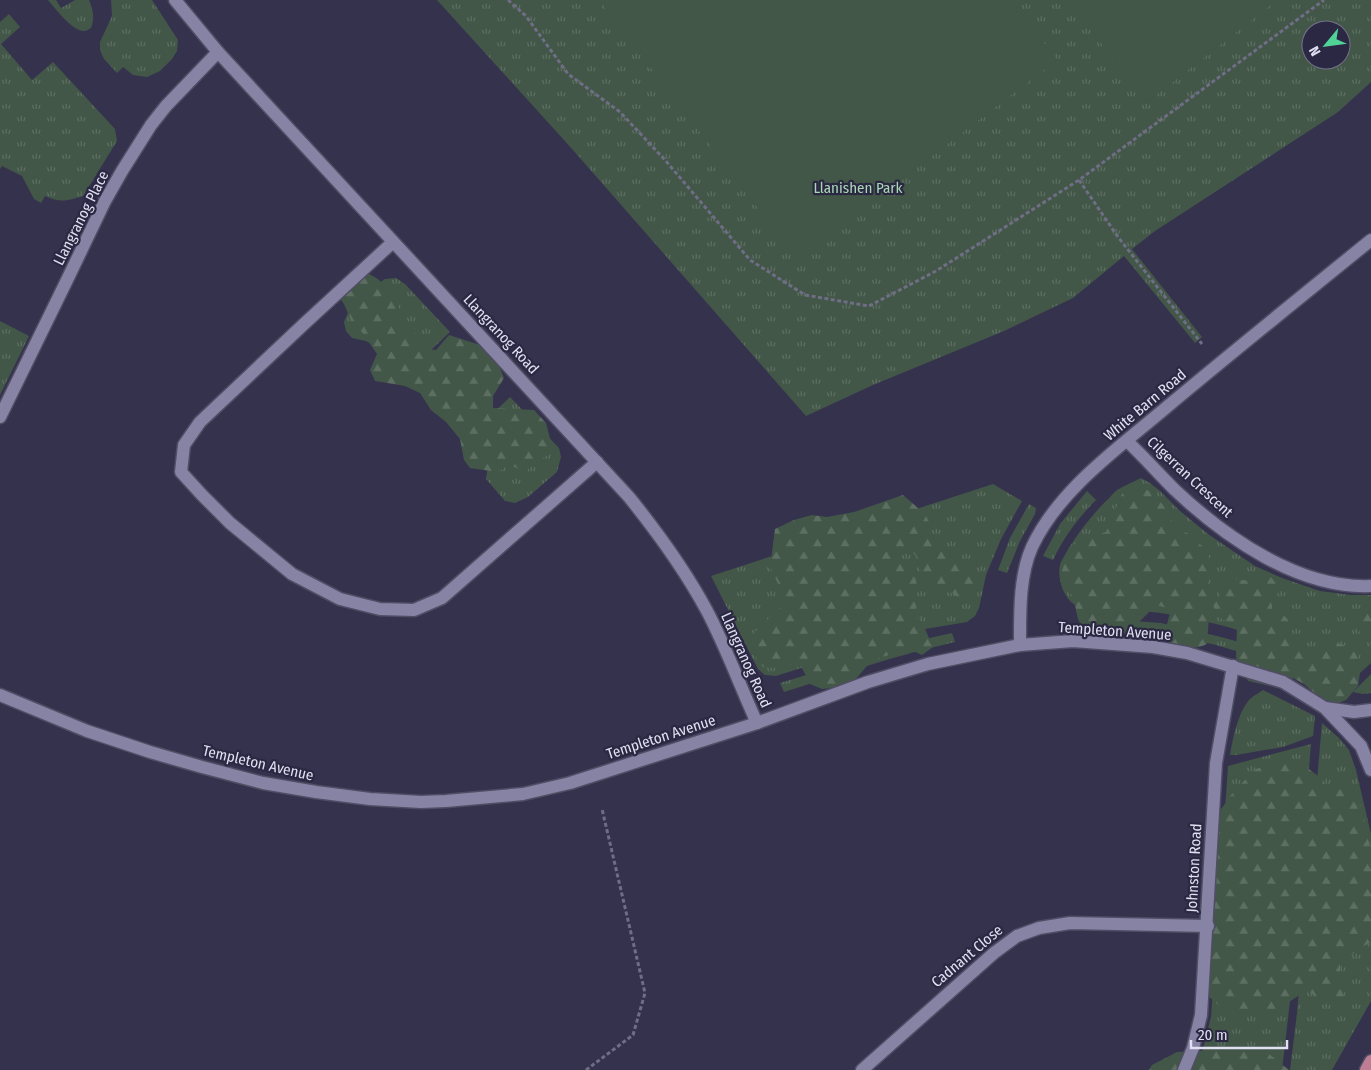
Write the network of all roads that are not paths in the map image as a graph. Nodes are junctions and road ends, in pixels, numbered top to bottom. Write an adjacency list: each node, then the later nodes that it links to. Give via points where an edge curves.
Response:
1 (175, 0): 2 (street, Llangranog Road)
2 (218, 52): 4 (street, Llangranog Road); 5 (street, Llangranog Place, via 151,124 122,171)
3 (1371, 240): 6 (street, White Barn Road)
4 (393, 242): 7 (street, Llangranog Road); 7 (street, via 200,422 184,445 181,472 202,495 230,523 292,574 340,599 380,609 414,610 442,598)
5 (0, 417)
6 (1127, 441): 8 (street, Cilgerran Crescent, via 1202,514 1257,552 1309,576 1335,583); 9 (street, White Barn Road, via 1067,496 1031,548 1022,593)
7 (597, 462): 14 (street, Llangranog Road, via 645,517 688,579 725,648)
8 (1371, 586)
9 (1020, 645): 10 (street, Templeton Avenue, via 1073,641 1154,647 1187,652); 14 (street, Templeton Avenue, via 909,669)
10 (1232, 666): 12 (street, Templeton Avenue, via 1283,682); 16 (street, Johnston Road, via 1216,763)
11 (0, 695): 14 (street, Templeton Avenue, via 87,731 263,783 370,799 421,802 523,794 570,783)
12 (1325, 708): 13 (street, Templeton Avenue, via 1354,712); 15 (street, Templeton Avenue, via 1361,746)
13 (1371, 710)
14 (757, 723)
15 (1371, 770)
16 (1208, 926): 18 (street, Cadnant Close, via 1070,923 1039,928 1017,936); 19 (street, Johnston Road, via 1201,1014)
17 (1371, 1061): 20 (main road)
18 (862, 1070)
19 (1184, 1070)
20 (1366, 1070)

